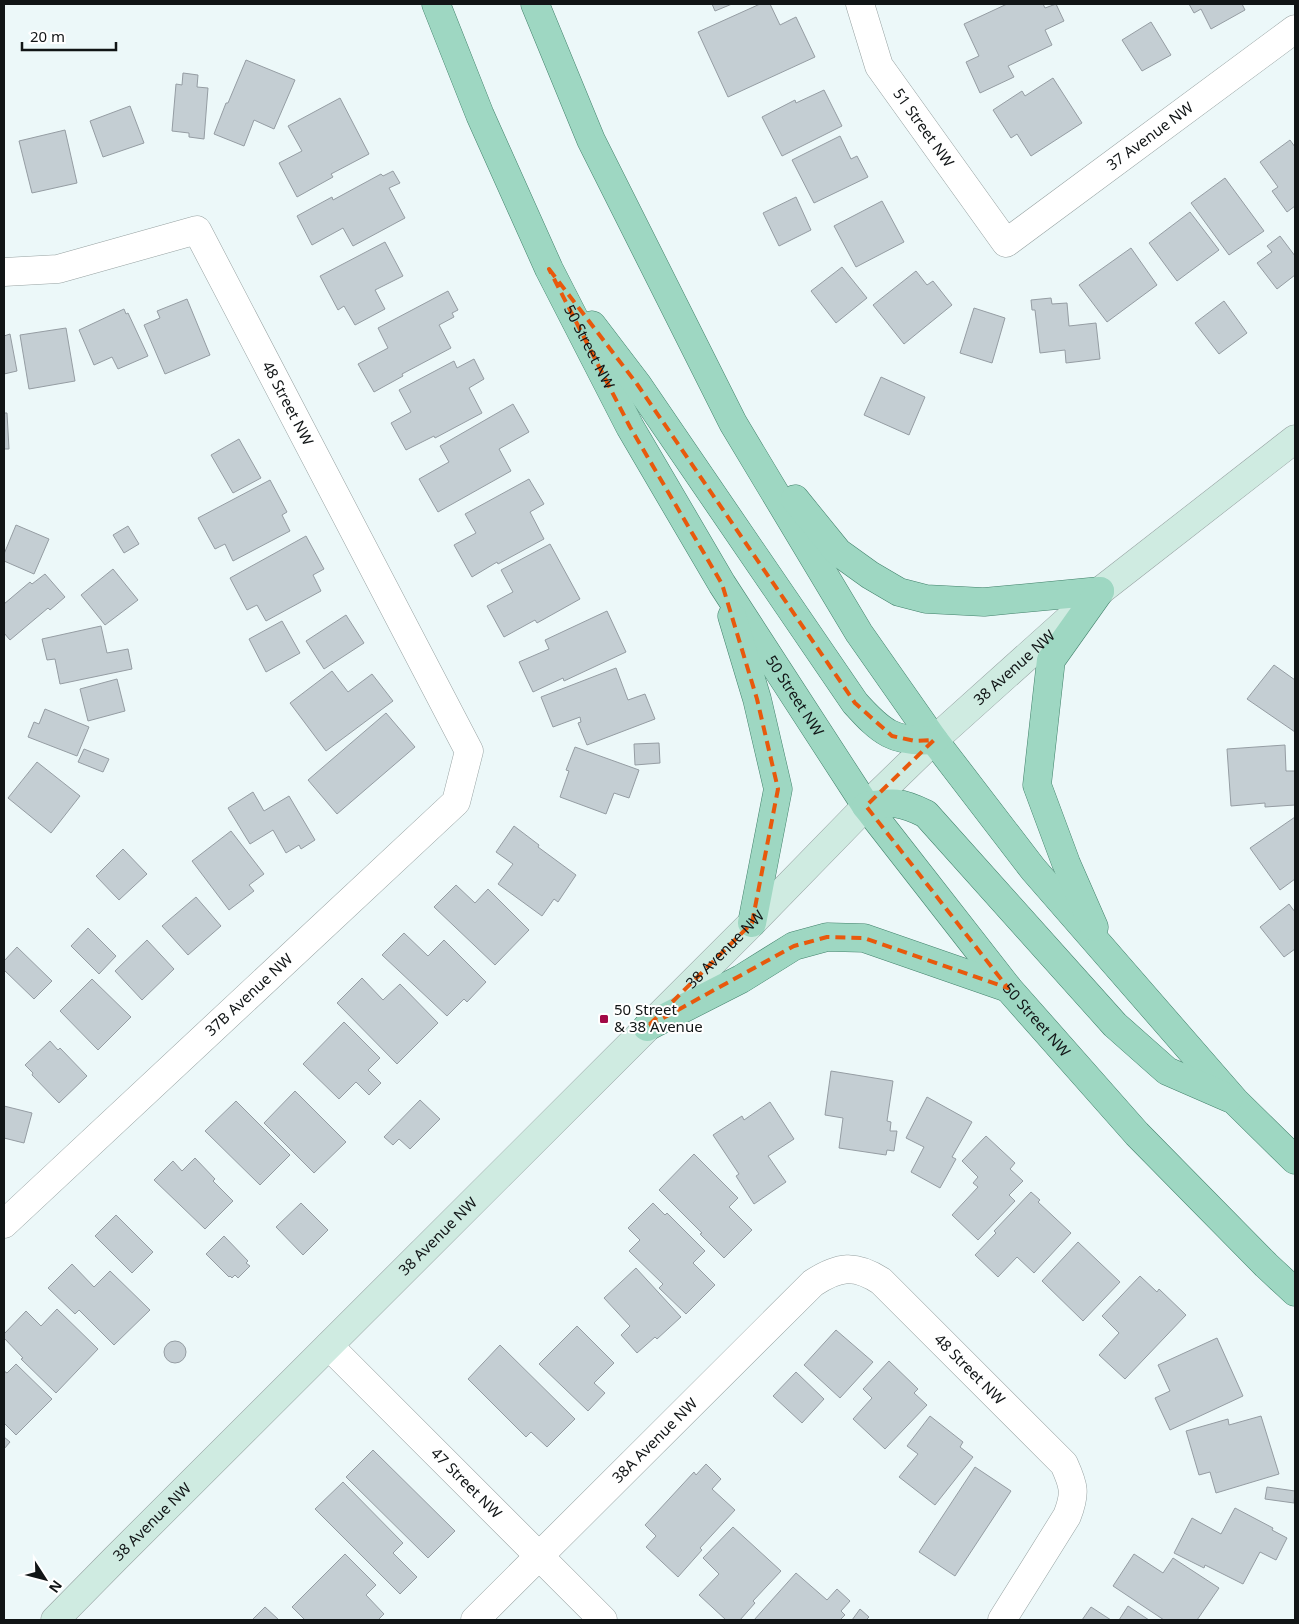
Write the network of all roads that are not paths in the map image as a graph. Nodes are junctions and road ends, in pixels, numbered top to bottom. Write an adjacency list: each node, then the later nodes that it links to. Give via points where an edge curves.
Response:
1 (436, 4): 6 (main road, 50 Street NW, via 480,115)
2 (535, 4): 8 (main road, via 591,140)
3 (860, 4): 5 (street, 51 Street NW, via 879,66)
4 (1295, 29): 5 (street, 37 Avenue NW)
5 (1006, 243)
6 (549, 269): 10 (main road, 50 Street NW, via 630,427); 12 (main road, via 637,384 855,703 873,723 892,736 914,741)
7 (4, 272): 13 (street, 48 Street NW, via 58,269 197,230)
8 (733, 423): 11 (main road, via 838,552 899,592 926,599 984,602); 12 (main road, via 859,633)
9 (1295, 439): 11 (street, 38 Avenue NW)
10 (722, 584): 14 (main road, 50 Street NW); 15 (main road, via 758,699 778,790)
11 (1100, 591): 12 (street, 38 Avenue NW); 16 (main road, via 1051,660 1038,785 1066,864)
12 (934, 740): 14 (street, 38 Avenue NW); 16 (main road, via 1034,869)
13 (469, 751): 21 (street, 37B Avenue NW, via 456,802)
14 (866, 806): 15 (street, 38 Avenue NW); 17 (main road, 50 Street NW); 19 (main road, via 894,802 926,814 1115,1025 1167,1071)
15 (752, 922): 18 (street, 38 Avenue NW)
16 (1107, 956): 19 (main road)
17 (1008, 988): 18 (main road, via 864,938 827,937 794,946 740,979); 23 (main road, 50 Street NW, via 1137,1134)
18 (647, 1027): 24 (street, 38 Avenue NW)
19 (1235, 1101): 20 (main road)
20 (1295, 1160)
21 (4, 1224)
22 (839, 1269): 25 (street, 38A Avenue NW, via 814,1284); 29 (street, 48 Street NW, via 855,1269 881,1281 1064,1464 1072,1480 1074,1498 1067,1516)
23 (1295, 1292)
24 (329, 1346): 25 (street, 47 Street NW); 26 (street, 38 Avenue NW)
25 (539, 1557): 27 (street, 38A Avenue NW); 28 (street, 47 Street NW)
26 (55, 1620)
27 (475, 1620)
28 (603, 1620)
29 (1002, 1620)

